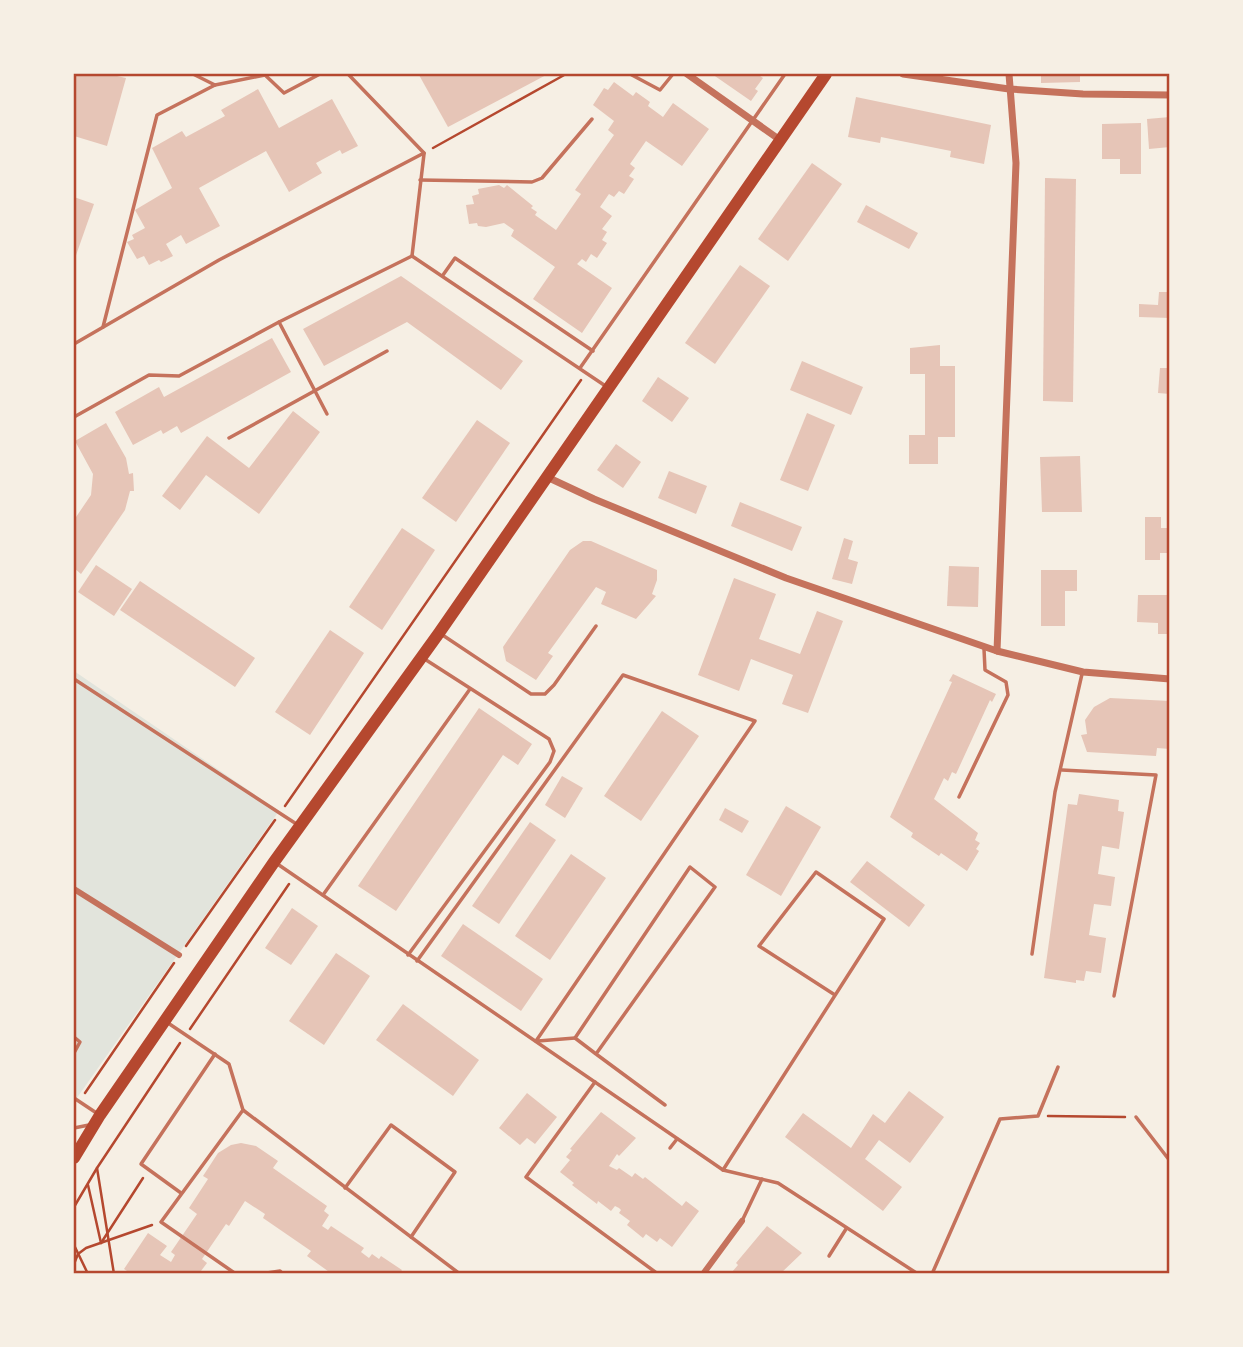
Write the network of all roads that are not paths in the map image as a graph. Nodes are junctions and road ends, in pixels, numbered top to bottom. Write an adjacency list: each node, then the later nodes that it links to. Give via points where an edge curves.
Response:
1 (193, 74): 11 (lane)
2 (320, 74): 11 (lane, via 284,93 265,75)
3 (348, 74): 17 (lane)
4 (631, 74): 5 (lane, via 660,90)
5 (673, 74)
6 (687, 74): 15 (street)
7 (785, 74): 15 (lane)
8 (826, 74): 16 (main road)
9 (903, 74): 12 (street)
10 (1009, 74): 12 (street)
11 (215, 85): 22 (lane, via 156,115)
12 (1009, 89): 13 (street); 36 (street, via 1016,163)
13 (1170, 95)
14 (592, 119): 18 (lane, via 542,178 532,182)
15 (753, 121): 16 (street); 25 (lane)
16 (780, 140): 27 (main road)
17 (424, 153): 18 (lane); 22 (lane, via 219,260)
18 (420, 180): 19 (lane)
19 (412, 256): 20 (lane); 21 (lane)
20 (442, 276): 25 (lane, via 455,258); 26 (lane)
21 (279, 322): 28 (lane); 30 (lane, via 179,376 149,375)
22 (103, 327): 23 (lane)
23 (74, 344)
24 (387, 351): 28 (lane)
25 (593, 351): 26 (lane)
26 (580, 368): 27 (lane)
27 (609, 388): 32 (main road)
28 (315, 391): 29 (lane); 31 (lane)
29 (327, 414)
30 (74, 416)
31 (229, 438)
32 (547, 477): 34 (main road); 35 (street, via 786,578)
33 (596, 626): 34 (lane, via 545,694 531,694)
34 (439, 633): 37 (main road)
35 (984, 646): 36 (street); 43 (lane, via 985,670 1006,682 1008,695)
36 (997, 651): 38 (street)
37 (422, 657): 41 (lane); 44 (main road)
38 (1083, 672): 39 (street); 42 (lane)
39 (1170, 679)
40 (74, 680): 44 (lane)
41 (470, 689): 47 (lane); 50 (lane, via 549,739 554,751)
42 (1062, 770): 48 (lane); 53 (lane, via 1156,775)
43 (959, 797)
44 (299, 826): 45 (main road)
45 (274, 862): 47 (lane); 54 (main road)
46 (74, 889): 49 (street)
47 (323, 895): 50 (lane)
48 (1032, 954)
49 (179, 955)
50 (408, 955): 51 (lane)
51 (417, 961): 57 (lane); 57 (lane, via 623,676 755,721)
52 (835, 995): 52 (lane, via 884,919 816,872 759,946); 73 (lane)
53 (1114, 996)
54 (166, 1021): 59 (lane); 67 (main road)
55 (74, 1037): 58 (lane, via 80,1042)
56 (575, 1038): 57 (lane); 60 (lane); 60 (lane, via 690,867 715,887)
57 (536, 1041): 62 (lane)
58 (74, 1053)
59 (215, 1054): 65 (lane, via 229,1064); 76 (lane, via 141,1164)
60 (596, 1054): 64 (lane)
61 (1058, 1067): 90 (lane, via 1038,1116 1000,1119)
62 (595, 1082): 69 (lane); 81 (lane, via 526,1177)
63 (74, 1098): 67 (lane)
64 (664, 1105)
65 (243, 1110): 75 (lane); 76 (lane)
66 (1136, 1117): 72 (lane)
67 (98, 1119): 68 (lane); 71 (main road)
68 (74, 1128)
69 (677, 1138): 70 (lane); 73 (lane)
70 (670, 1148)
71 (74, 1158)
72 (1170, 1161)
73 (723, 1170): 74 (lane)
74 (762, 1180): 77 (lane); 78 (lane, via 778,1183)
75 (345, 1188): 79 (lane); 79 (lane, via 391,1125 455,1172)
76 (181, 1193): 82 (lane, via 161,1222)
77 (742, 1221): 88 (street)
78 (846, 1229): 80 (lane); 89 (lane)
79 (411, 1237): 85 (lane)
80 (829, 1256)
81 (650, 1268): 86 (lane); 87 (lane)
82 (236, 1273)
83 (260, 1273): 84 (lane)
84 (283, 1273)
85 (460, 1273)
86 (645, 1273)
87 (658, 1273)
88 (703, 1273)
89 (918, 1273)
90 (932, 1273)

